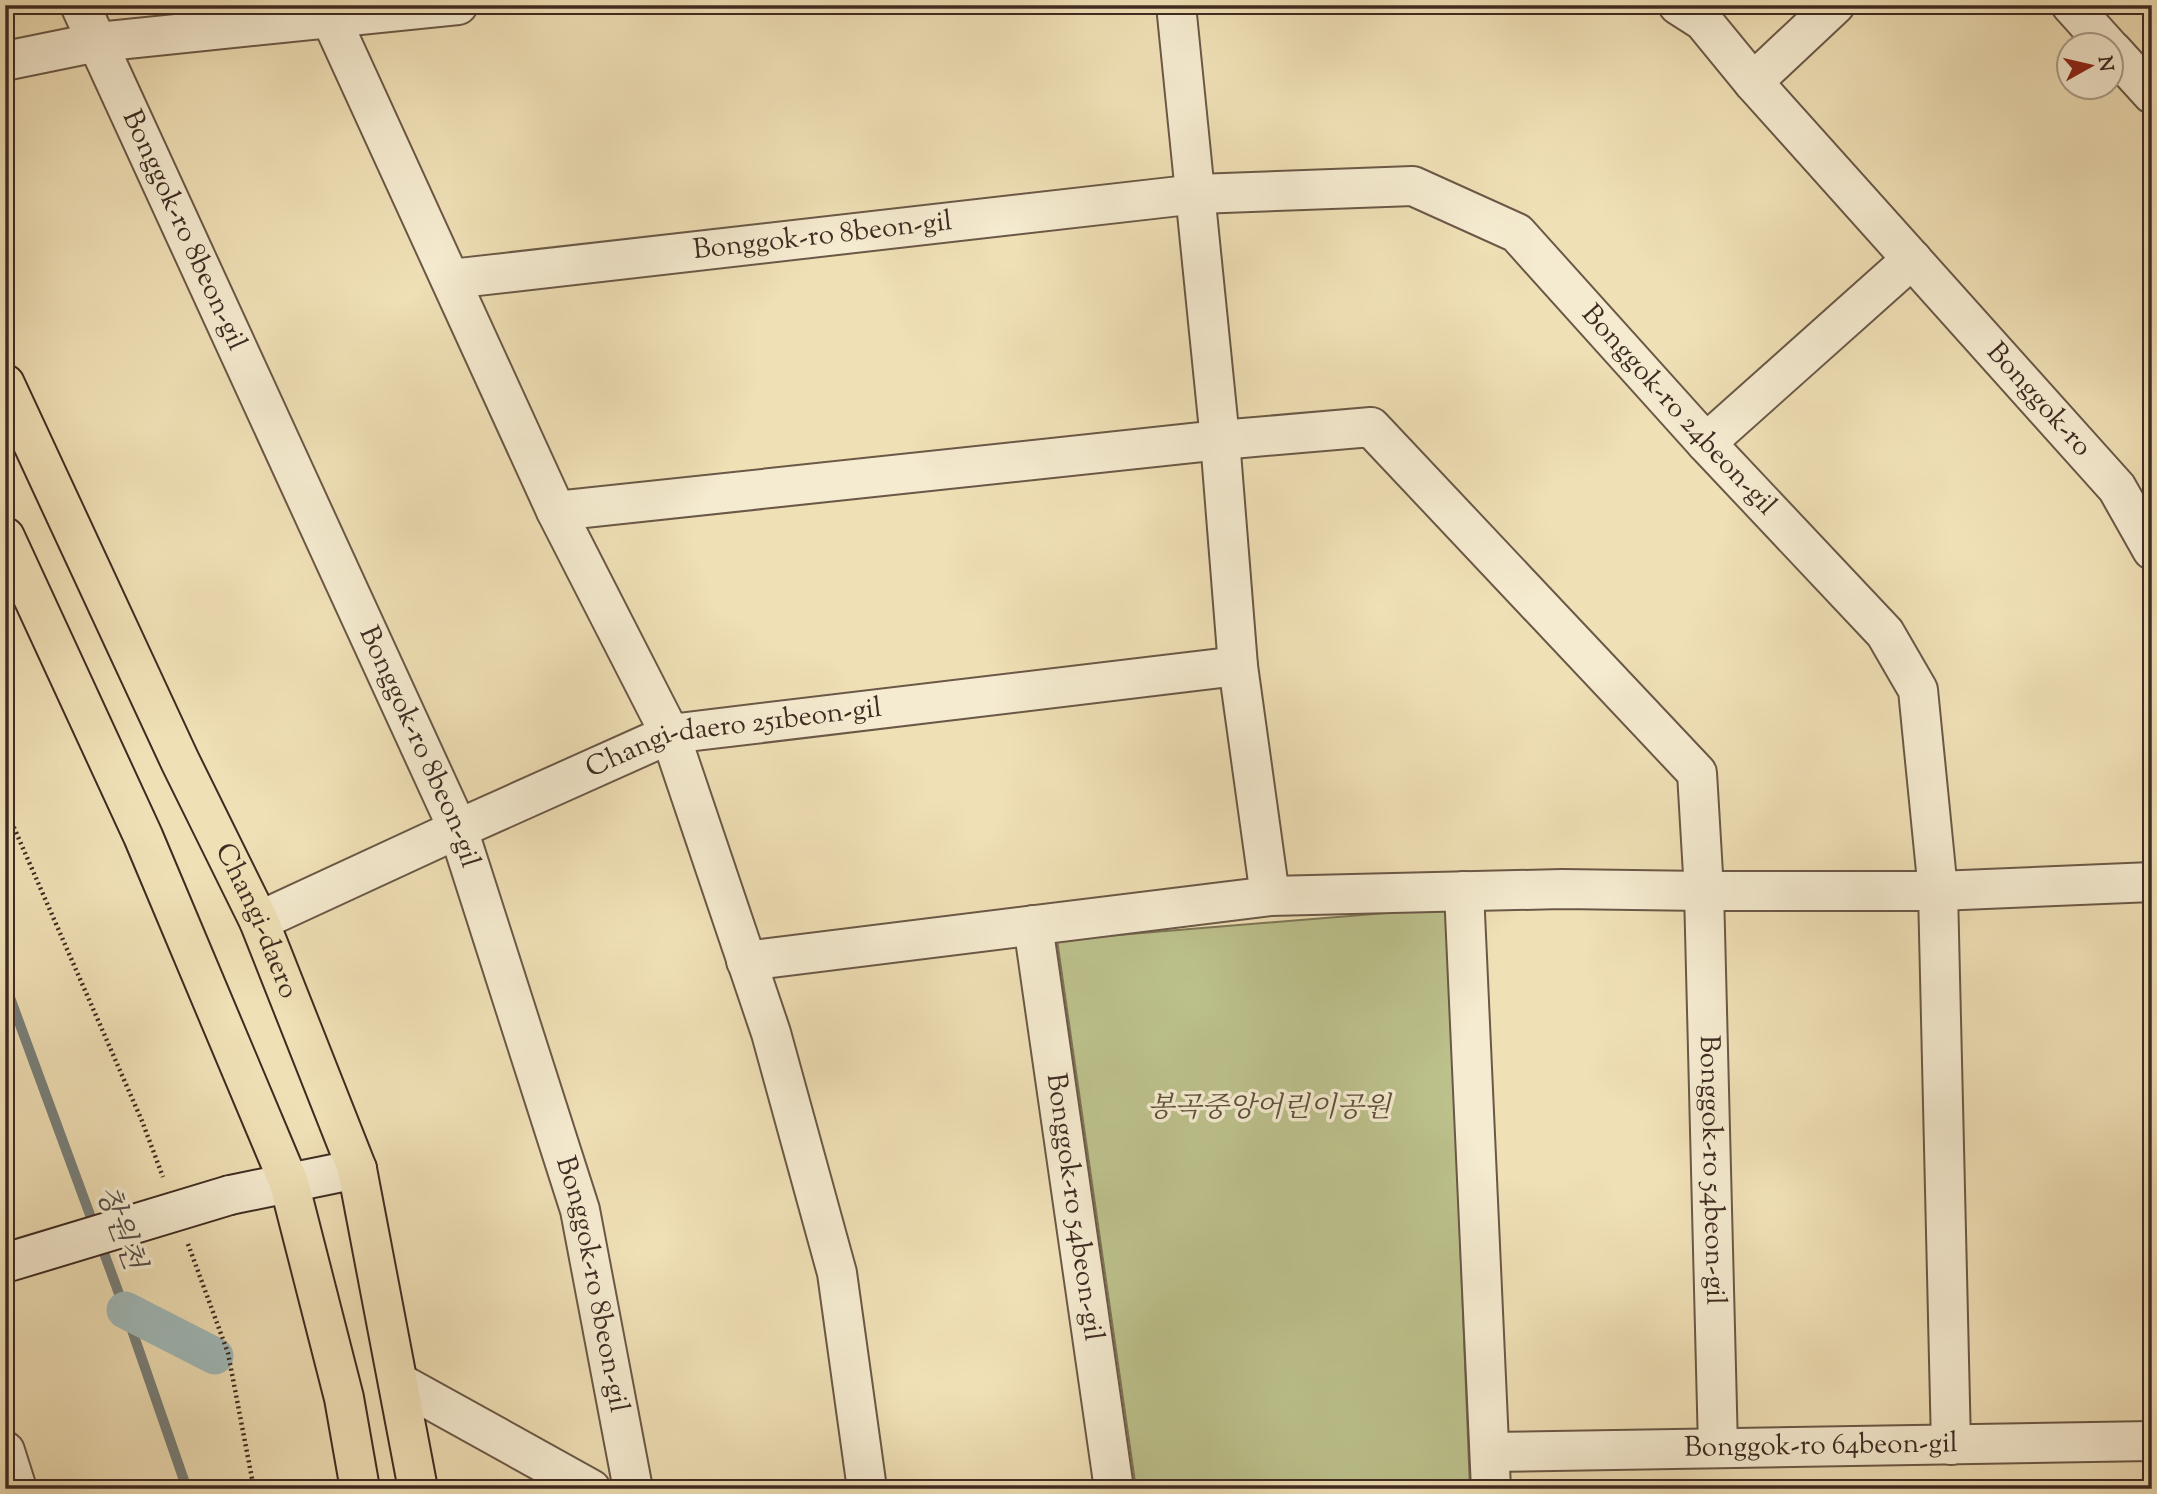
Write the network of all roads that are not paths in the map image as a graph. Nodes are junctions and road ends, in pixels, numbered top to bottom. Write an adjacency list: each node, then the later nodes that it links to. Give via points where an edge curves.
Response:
1 (80, 5): 9 (street, Bonggok-ro 8beon-gil)
2 (458, 5): 7 (street)
3 (1176, 5): 14 (street)
4 (1678, 5): 12 (street, Bonggok-ro, via 1703,21)
5 (1835, 5): 12 (street)
6 (2071, 5): 8 (street)
7 (331, 19): 9 (street); 16 (street)
8 (2095, 32)
9 (98, 42): 10 (street); 25 (street, Bonggok-ro 8beon-gil)
10 (5, 61)
11 (2126, 65): 13 (street)
12 (1753, 82): 15 (street, Bonggok-ro)
13 (2152, 94)
14 (1197, 194): 16 (street, Bonggok-ro 8beon-gil); 18 (street); 19 (street, Bonggok-ro 24beon-gil, via 1413,186 1517,233)
15 (1912, 259): 19 (street); 22 (street, Bonggok-ro, via 2117,488)
16 (451, 279): 20 (street)
17 (5, 384): 31 (main road, Changi-daero)
18 (1220, 440): 20 (street); 23 (street); 28 (street, via 1371,427 1697,773)
19 (1706, 443): 29 (street, Bonggok-ro 24beon-gil, via 1885,633 1918,690)
20 (556, 511): 24 (street)
21 (5, 537): 35 (main road, via 143,836)
22 (2152, 550)
23 (1238, 666): 24 (street, Changi-daero 251beon-gil); 30 (street)
24 (670, 734): 25 (street, Changi-daero 251beon-gil); 33 (street)
25 (458, 829): 31 (street, Changi-daero 251beon-gil); 47 (street, Bonggok-ro 8beon-gil, via 580,1210)
26 (2152, 882): 29 (street)
27 (1464, 891): 28 (street); 30 (street); 42 (street)
28 (1704, 891): 29 (street); 40 (street, Bonggok-ro 54beon-gil)
29 (1938, 891): 39 (street)
30 (1270, 896): 32 (street)
31 (259, 921): 34 (main road, Changi-daero)
32 (1033, 925): 33 (street); 49 (street, Bonggok-ro 54beon-gil)
33 (746, 961): 48 (street, via 771,1033 837,1273)
34 (357, 1169): 35 (street); 37 (main road, Changi-daero)
35 (289, 1183): 36 (street, bridge, via 230,1195); 44 (main road, via 344,1398)
36 (5, 1263)
37 (398, 1382): 45 (main road, Changi-daero); 46 (street)
38 (2152, 1441): 39 (street, Bonggok-ro 64beon-gil)
39 (1951, 1445): 40 (street, Bonggok-ro 64beon-gil)
40 (1718, 1448): 42 (street, Bonggok-ro 64beon-gil)
41 (5, 1451): 43 (street)
42 (1491, 1471)
43 (17, 1489)
44 (360, 1489)
45 (418, 1489)
46 (591, 1489)
47 (633, 1489)
48 (867, 1489)
49 (1114, 1489)

